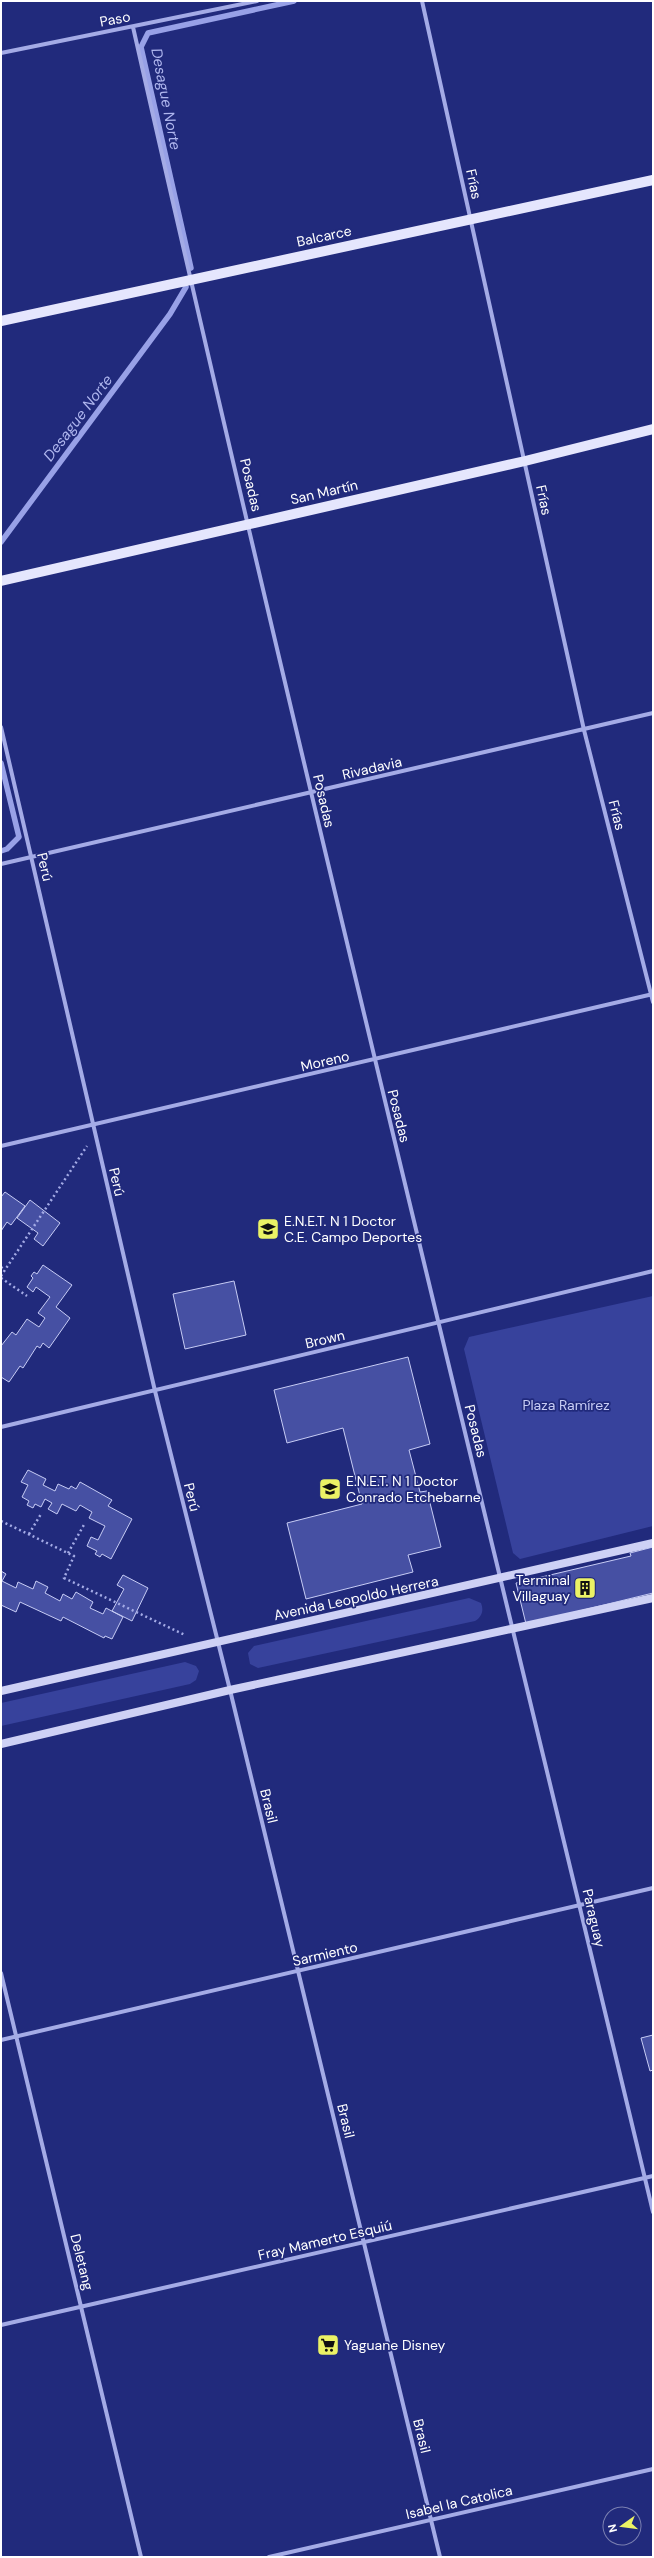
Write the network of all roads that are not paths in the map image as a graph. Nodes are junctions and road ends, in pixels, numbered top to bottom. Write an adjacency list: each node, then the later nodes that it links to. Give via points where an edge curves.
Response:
1 (257, 1): 3 (street, Paso)
2 (422, 1): 6 (street, Frías)
3 (133, 27): 4 (street, Paso); 7 (street, Posadas)
4 (1, 53)
5 (653, 180): 6 (main road, Balcarce)
6 (470, 219): 7 (main road, Balcarce); 10 (street, Frías)
7 (190, 279): 8 (main road, Balcarce); 11 (street, Posadas)
8 (1, 321)
9 (653, 430): 10 (main road, San Martín)
10 (525, 461): 11 (main road, San Martín); 15 (street, Frías)
11 (248, 524): 12 (main road, San Martín); 16 (street, Posadas)
12 (1, 581)
13 (653, 713): 15 (street, Rivadavia)
14 (1, 727): 17 (street, Perú)
15 (584, 730): 16 (street, Rivadavia); 19 (street, Frías)
16 (311, 794): 17 (street, Rivadavia); 21 (street, Posadas)
17 (31, 857): 18 (street, Rivadavia); 22 (street, Perú)
18 (1, 864)
19 (652, 994): 20 (street, Frías); 21 (street, Moreno)
20 (653, 1002)
21 (374, 1061): 22 (street, Moreno); 25 (street, Posadas)
22 (92, 1124): 23 (street, Moreno); 26 (street, Perú)
23 (1, 1146)
24 (653, 1271): 25 (street, Brown)
25 (438, 1323): 26 (street, Brown); 29 (street, Posadas)
26 (155, 1391): 27 (street, Brown); 32 (street, Perú)
27 (1, 1427)
28 (653, 1543): 29 (street, Avenida Leopoldo Herrera)
29 (501, 1579): 31 (street); 32 (street, Avenida Leopoldo Herrera)
30 (653, 1598): 31 (street)
31 (513, 1629): 33 (street); 37 (street, Paraguay)
32 (216, 1642): 33 (street); 34 (street, Avenida Leopoldo Herrera)
33 (230, 1690): 35 (street); 38 (street, Brasil)
34 (1, 1691)
35 (1, 1744)
36 (653, 1888): 37 (street, Sarmiento)
37 (579, 1906): 38 (street, Sarmiento); 43 (street, Paraguay)
38 (298, 1971): 40 (street, Sarmiento); 45 (street, Brasil)
39 (1, 1973): 40 (street, Deletang)
40 (16, 2037): 41 (street, Sarmiento); 46 (street, Deletang)
41 (1, 2040)
42 (653, 2176): 43 (street, Fray Mamerto Esquiú)
43 (645, 2178): 44 (street, Paraguay); 45 (street, Fray Mamerto Esquiú)
44 (653, 2212)
45 (364, 2242): 46 (street, Fray Mamerto Esquiú); 49 (street, Brasil)
46 (81, 2307): 47 (street, Fray Mamerto Esquiú); 50 (street, Deletang)
47 (1, 2325)
48 (653, 2469): 49 (street, Isabel la Catolica)
49 (431, 2520): 51 (street, Isabel la Catolica); 52 (street, Brasil)
50 (141, 2557)
51 (269, 2557)
52 (440, 2557)

